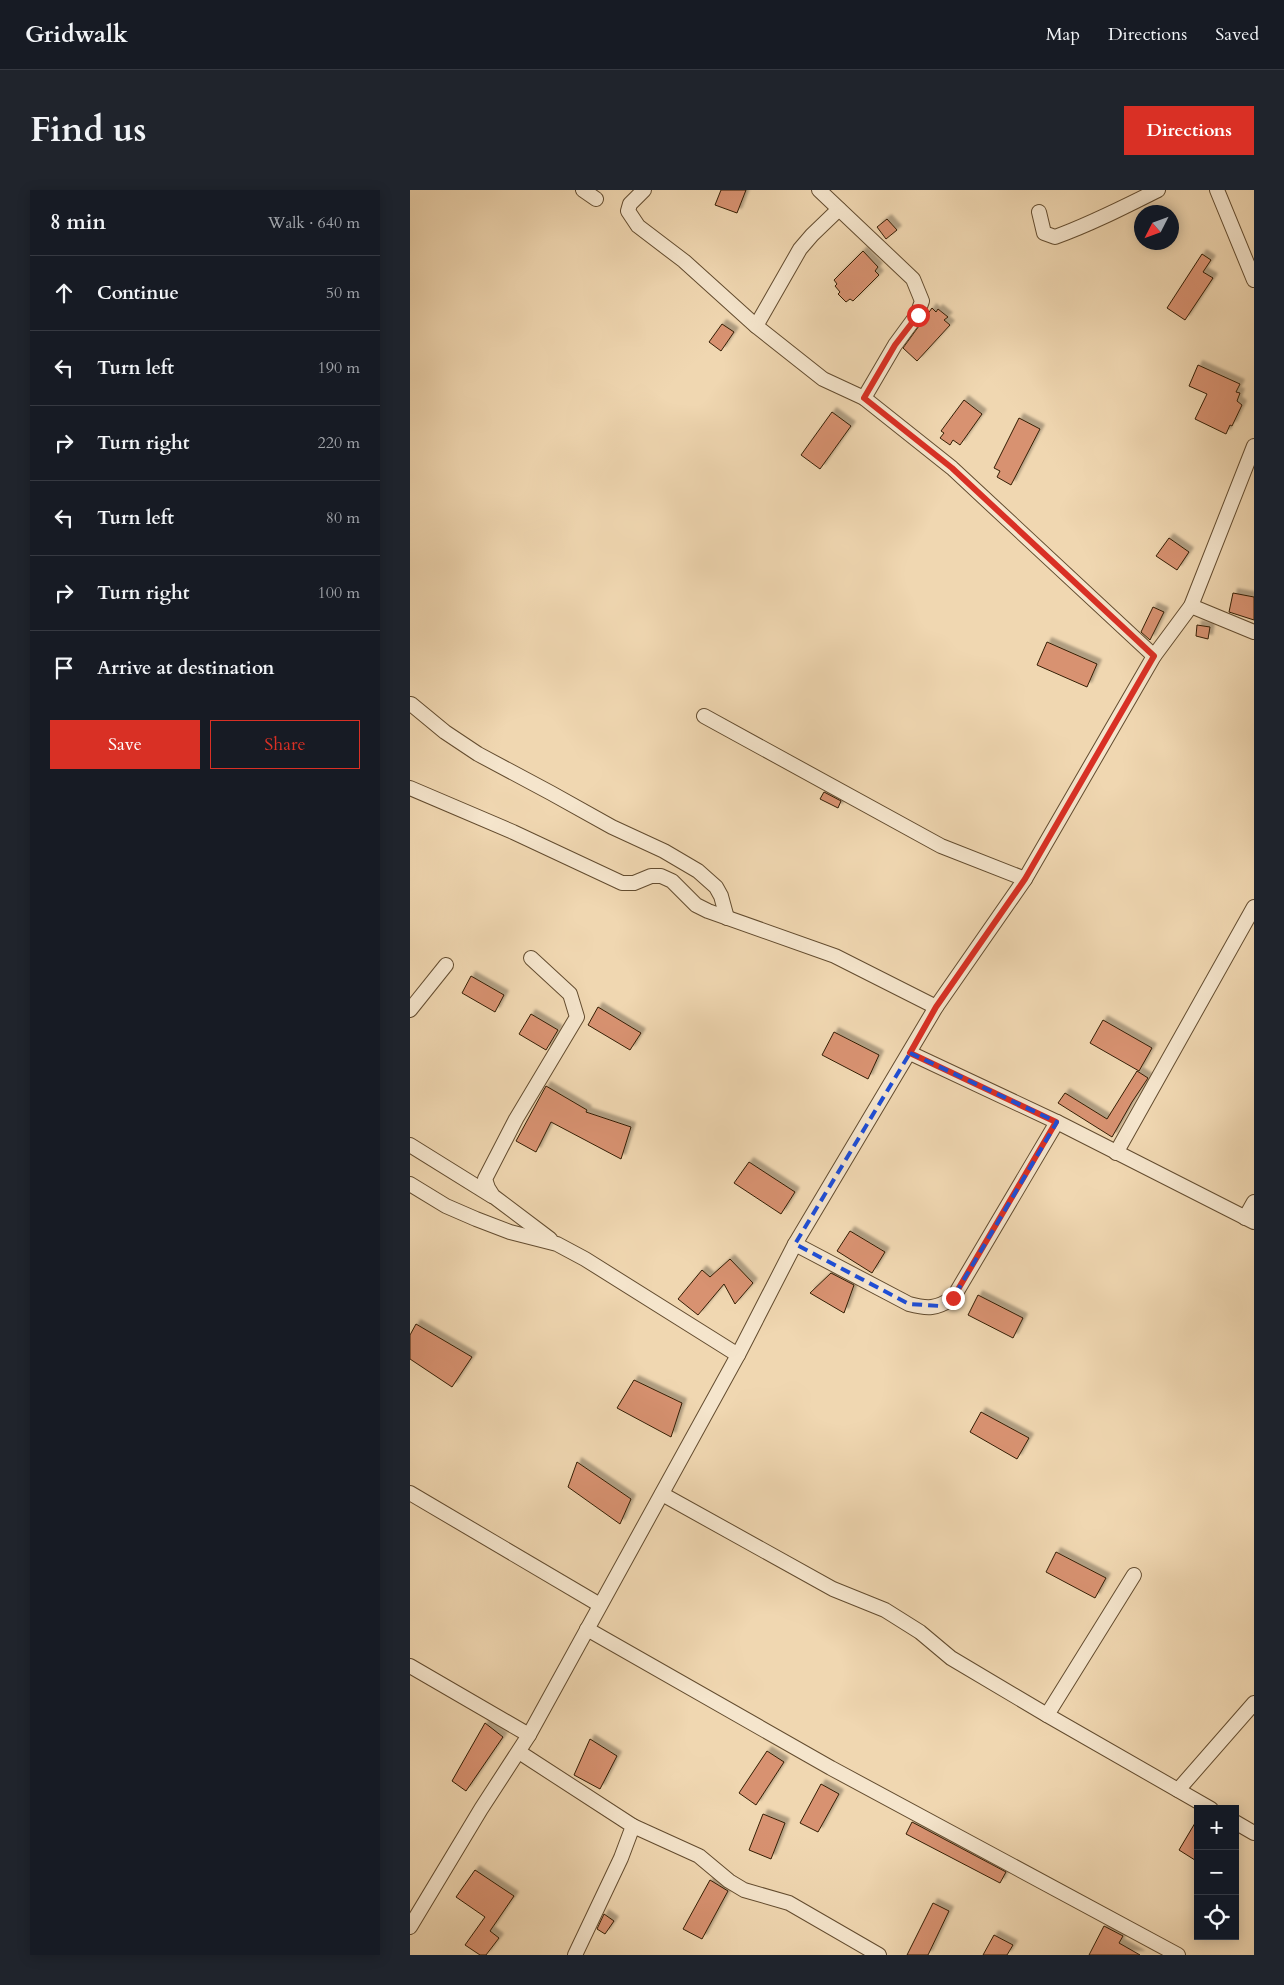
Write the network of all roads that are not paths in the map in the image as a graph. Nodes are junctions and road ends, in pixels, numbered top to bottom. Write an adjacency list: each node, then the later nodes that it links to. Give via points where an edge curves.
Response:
1 (583, 190): 6 (street)
2 (644, 190): 10 (street, via 630,204 628,212 632,219)
3 (819, 190): 7 (street)
4 (1158, 190): 8 (street, via 1055,237 1044,233)
5 (1217, 190): 9 (street)
6 (596, 199)
7 (839, 209): 10 (street, via 800,250); 11 (street, via 912,279 922,301 918,315 895,345)
8 (1039, 212)
9 (1254, 280)
10 (756, 326): 11 (street, via 823,379)
11 (864, 398): 15 (street, via 952,468)
12 (1254, 446): 13 (street)
13 (1191, 606): 14 (street); 15 (street)
14 (1254, 632)
15 (1154, 656): 19 (street)
16 (411, 704): 21 (street, via 478,754 698,871 716,887)
17 (704, 716): 19 (street, via 941,846)
18 (410, 788): 21 (street, via 617,881 634,883 651,876 661,876 672,881 696,905)
19 (1025, 879): 24 (street)
20 (1254, 907): 29 (street)
21 (727, 918): 24 (street, via 835,956)
22 (531, 958): 31 (street, via 570,994 577,1017 497,1153 485,1179)
23 (446, 965): 25 (street)
24 (936, 1007): 26 (street)
25 (410, 1010)
26 (910, 1053): 27 (street); 35 (street)
27 (1056, 1122): 29 (street); 35 (street, via 953,1298 940,1306 924,1308 909,1304)
28 (410, 1145): 31 (street)
29 (1116, 1153): 33 (street)
30 (410, 1184): 34 (street, via 476,1220)
31 (493, 1196): 34 (street)
32 (1254, 1202): 33 (street)
33 (1250, 1220)
34 (557, 1244): 36 (street)
35 (795, 1244): 36 (street)
36 (738, 1355): 38 (street)
37 (410, 1493): 40 (street)
38 (662, 1494): 40 (street); 44 (street, via 833,1589 886,1610 952,1658)
39 (1134, 1575): 44 (street)
40 (600, 1605): 41 (street)
41 (587, 1629): 45 (street); 55 (street, via 831,1768)
42 (410, 1666): 45 (street)
43 (1254, 1703): 47 (street)
44 (1047, 1715): 47 (street)
45 (529, 1734): 46 (street)
46 (519, 1752): 50 (street); 52 (street)
47 (1178, 1790): 48 (street)
48 (1204, 1805)
49 (1239, 1824): 51 (street)
50 (634, 1826): 53 (street); 54 (street, via 699,1856 744,1890 789,1903)
51 (1254, 1833)
52 (410, 1927)
53 (575, 1955)
54 (879, 1955)
55 (1178, 1955)

